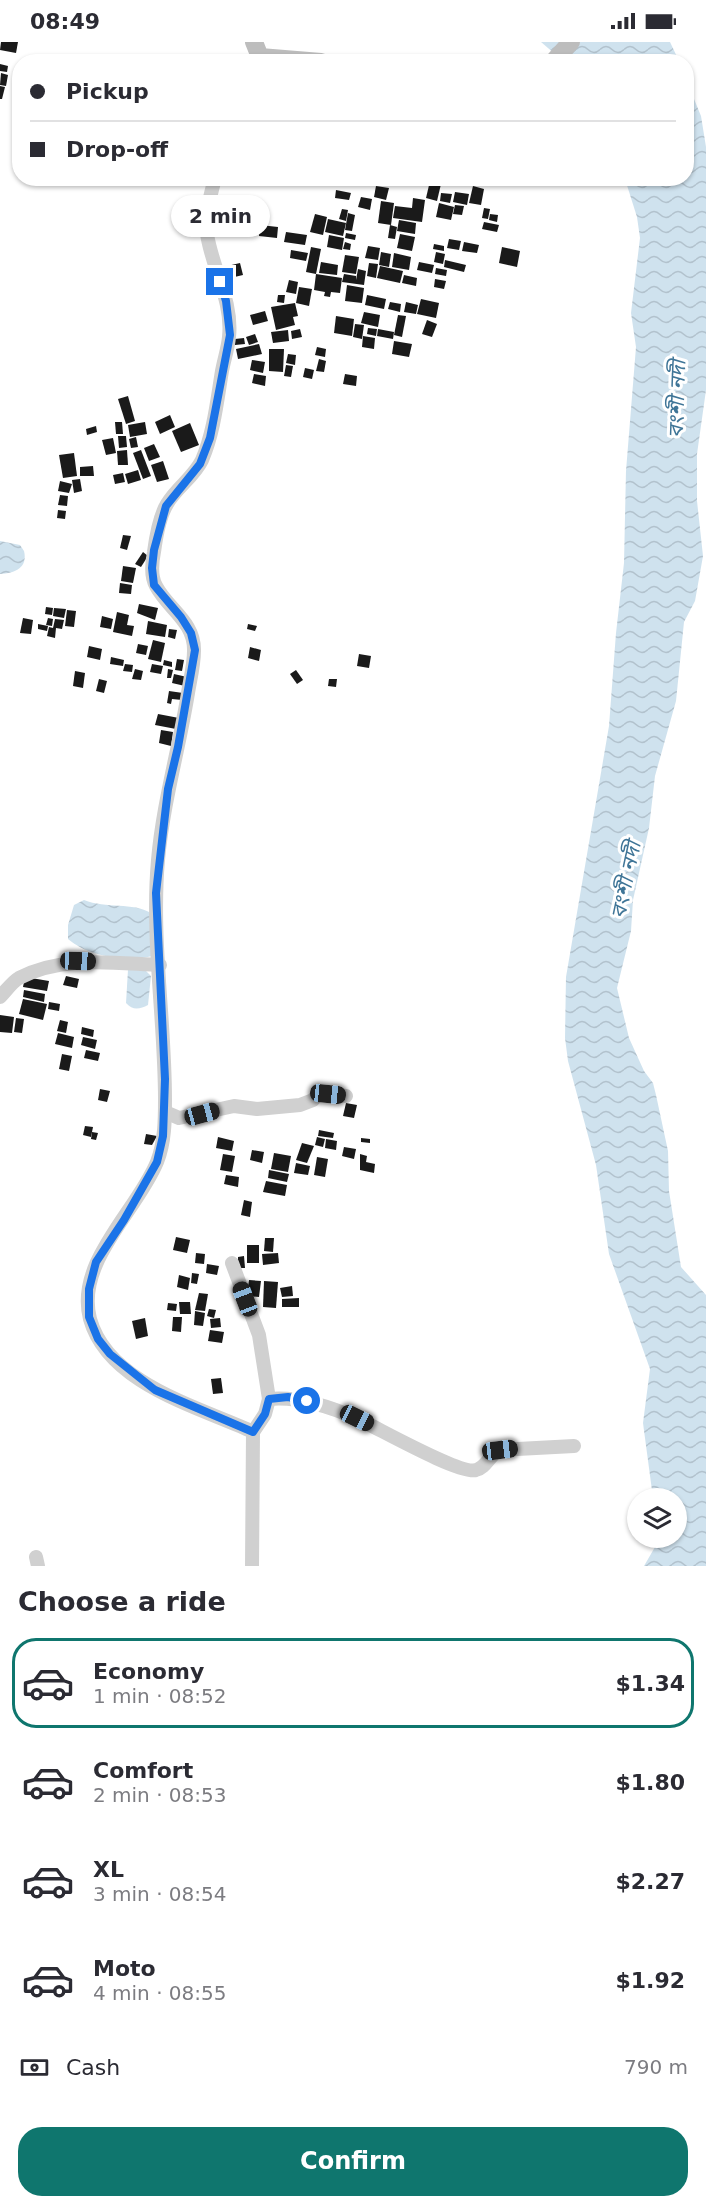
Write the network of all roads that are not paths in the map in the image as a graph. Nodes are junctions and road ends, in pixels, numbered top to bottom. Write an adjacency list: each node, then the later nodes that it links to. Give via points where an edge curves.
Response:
1 (572, 42): 2 (street)
2 (561, 54)
3 (213, 186): 4 (street, via 207,234 226,301 230,335 210,438 200,464 166,506 152,568 154,585 181,617 195,650 158,856)
4 (160, 965): 5 (street, via 78,961 17,978); 7 (street)
5 (0, 997)
6 (346, 1096): 7 (street, via 319,1093 300,1105 257,1109 234,1106 179,1118)
7 (165, 1112): 10 (street, via 157,1162 96,1262 89,1289 89,1317 98,1339 110,1354 140,1380)
8 (232, 1263): 9 (street, via 259,1335)
9 (269, 1399): 10 (street); 11 (street, via 297,1399 357,1418 472,1471 479,1470 500,1450)
10 (253, 1432): 12 (street)
11 (574, 1446)
12 (252, 1566)

